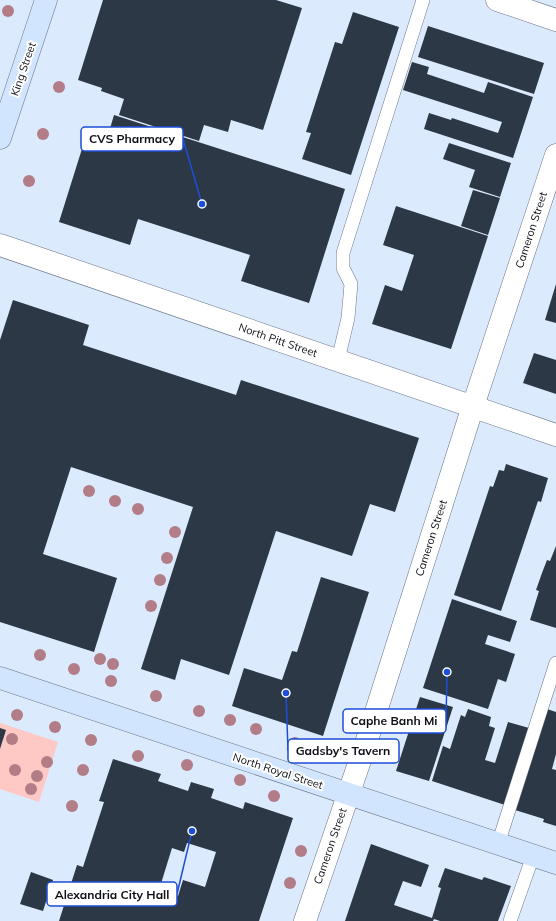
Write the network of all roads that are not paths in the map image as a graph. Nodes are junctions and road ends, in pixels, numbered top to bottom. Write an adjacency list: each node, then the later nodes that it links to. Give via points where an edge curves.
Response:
1 (46, 0): 5 (main road, King Street)
2 (423, 0): 8 (lane, via 343,253 343,268 351,284 348,318)
3 (497, 0): 4 (street)
4 (556, 20)
5 (0, 138)
6 (556, 155): 9 (street, Cameron Street)
7 (0, 245): 8 (street, North Pitt Street)
8 (338, 360): 9 (street, North Pitt Street)
9 (473, 406): 10 (street, North Pitt Street); 13 (street, Cameron Street)
10 (556, 435)
11 (556, 663): 14 (lane)
12 (0, 678): 13 (main road, North Royal Street)
13 (348, 794): 14 (main road, North Royal Street); 17 (street, Cameron Street)
14 (498, 844): 15 (main road, North Royal Street)
15 (533, 856): 16 (main road, North Royal Street); 18 (lane)
16 (556, 863)
17 (305, 921)
18 (510, 921)

